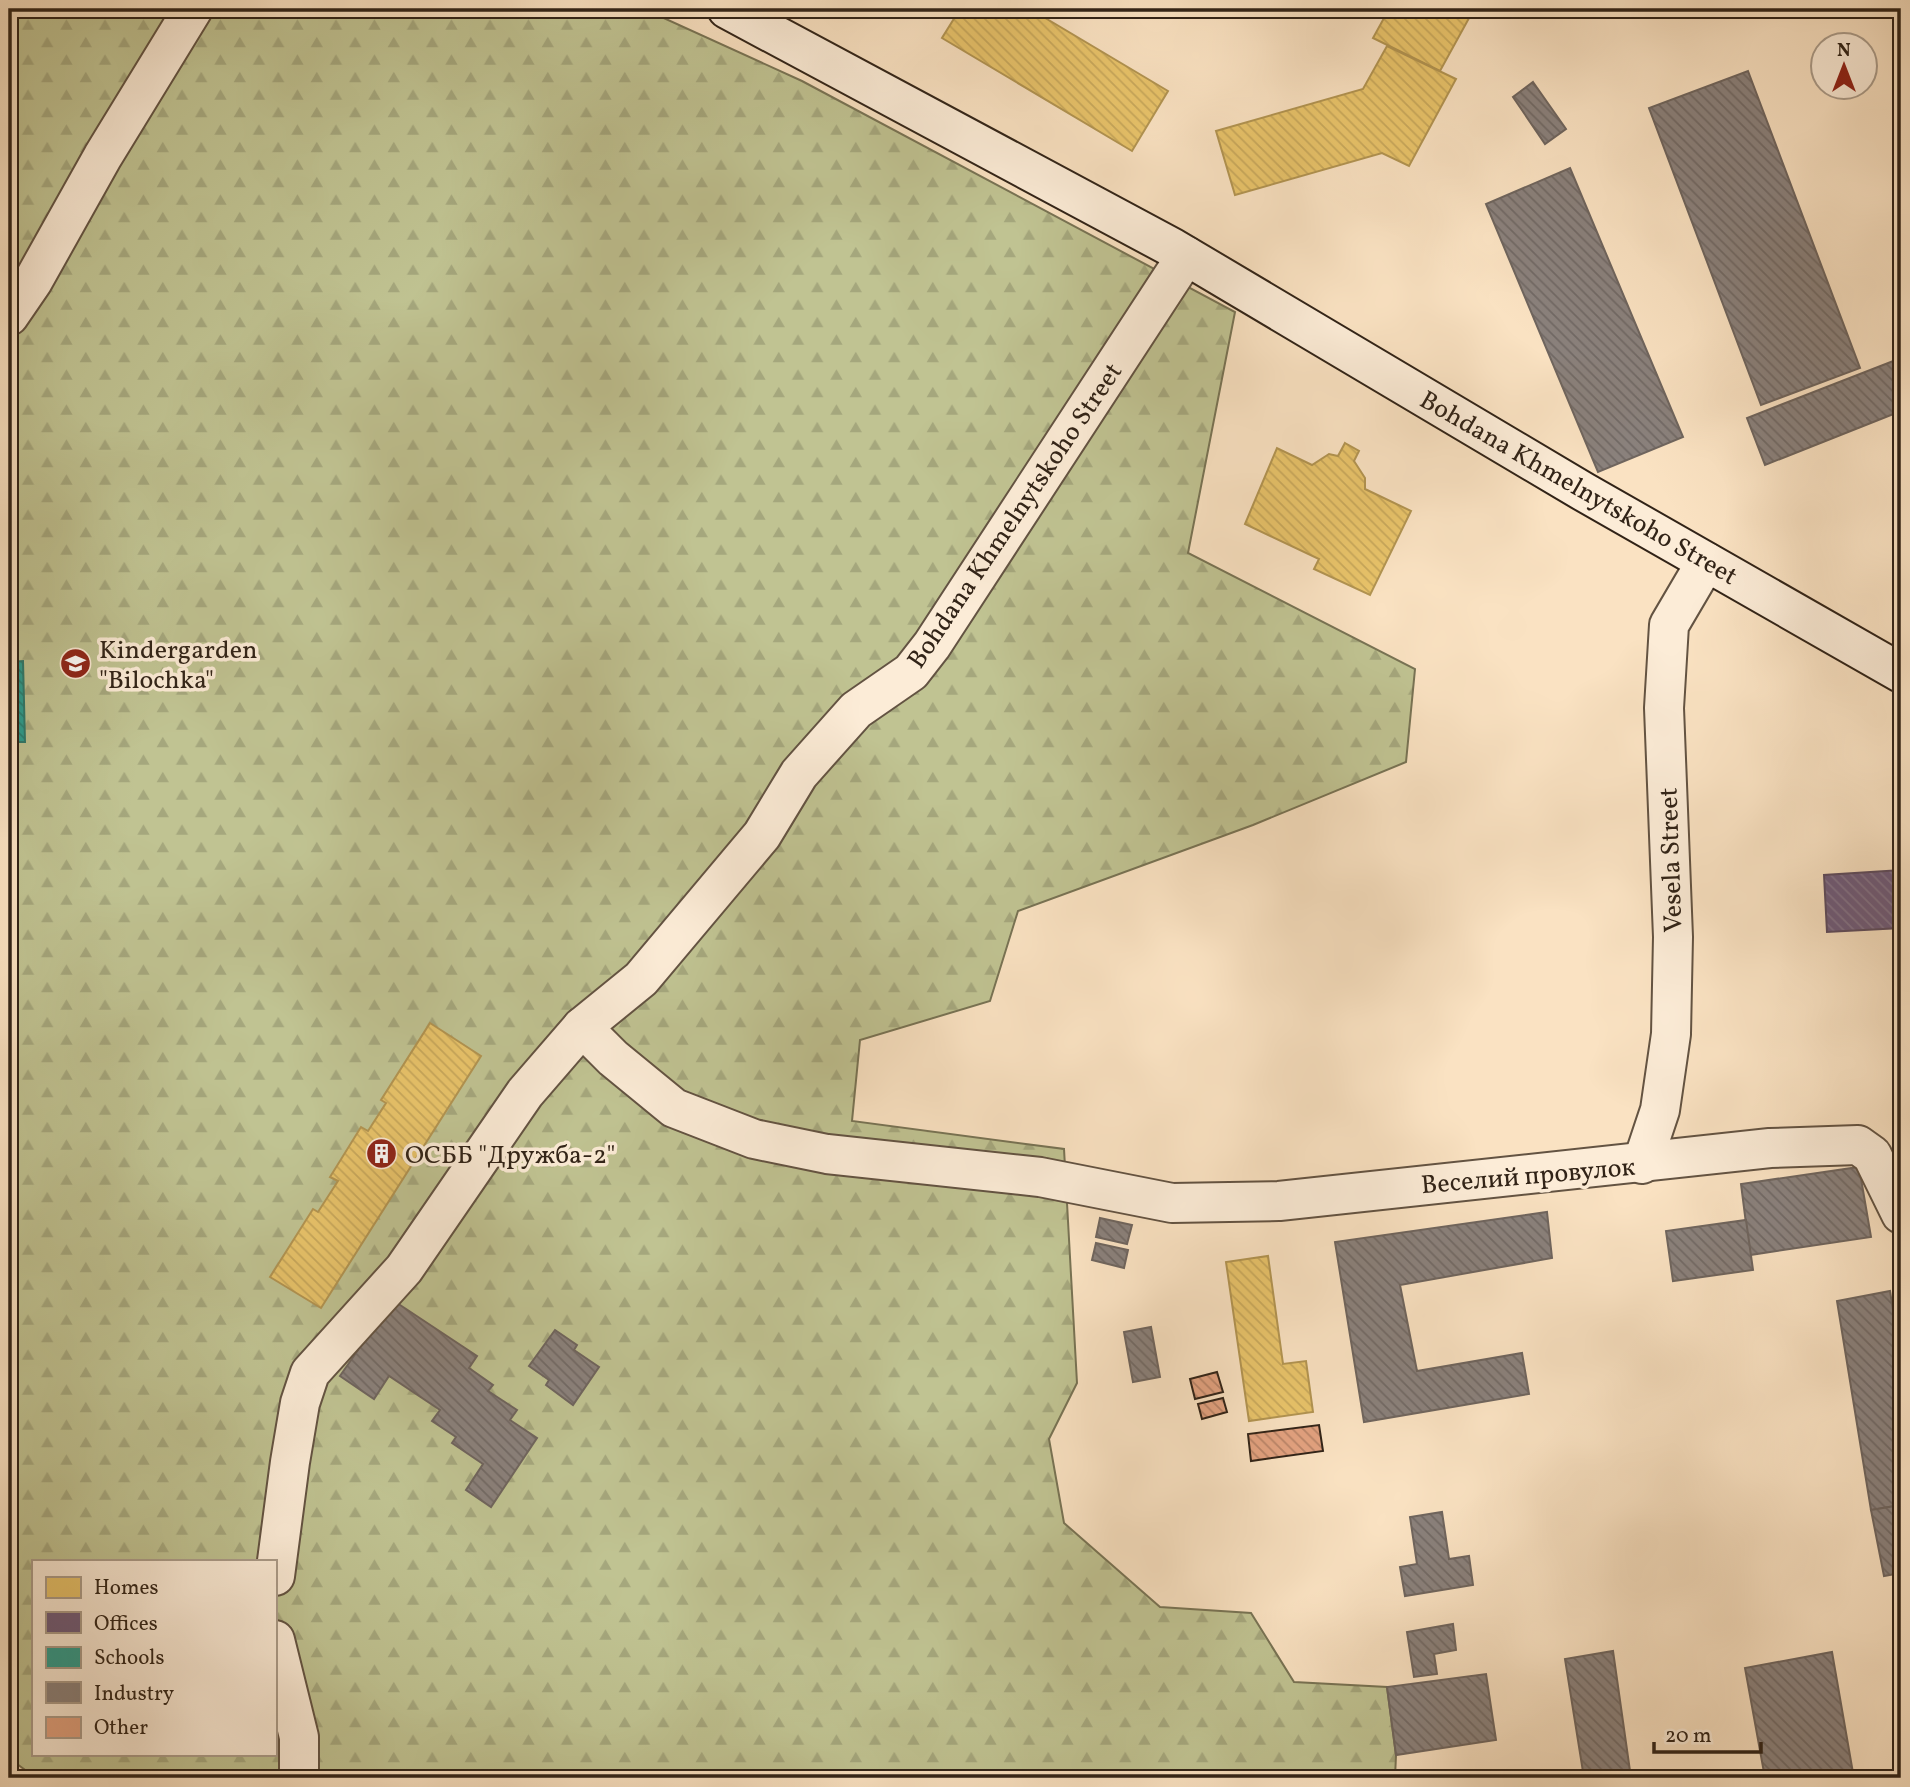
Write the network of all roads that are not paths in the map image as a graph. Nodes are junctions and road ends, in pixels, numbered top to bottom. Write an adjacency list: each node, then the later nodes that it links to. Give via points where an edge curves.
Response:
1 (193, 9): 4 (street)
2 (727, 9): 3 (street, Bohdana Khmelnytskoho Street)
3 (1186, 256): 5 (street, Bohdana Khmelnytskoho Street); 7 (street, Bohdana Khmelnytskoho Street, via 911,672 856,710 799,774 762,835 642,979)
4 (9, 316)
5 (1706, 562): 6 (street, Bohdana Khmelnytskoho Street); 8 (street, Vesela Street, via 1669,625 1664,708 1673,937 1671,1034 1660,1110)
6 (1901, 673)
7 (582, 1027): 8 (street, Веселий провулок, via 674,1108 754,1139 827,1154 1040,1177 1172,1203 1279,1200); 10 (street, Bohdana Khmelnytskoho Street, via 525,1093 404,1269 310,1373 300,1403)
8 (1642, 1164): 9 (street, Веселий провулок, via 1770,1148 1858,1145 1872,1155)
9 (1901, 1214)
10 (276, 1569)
11 (276, 1644): 12 (street, via 299,1737)
12 (299, 1778)

